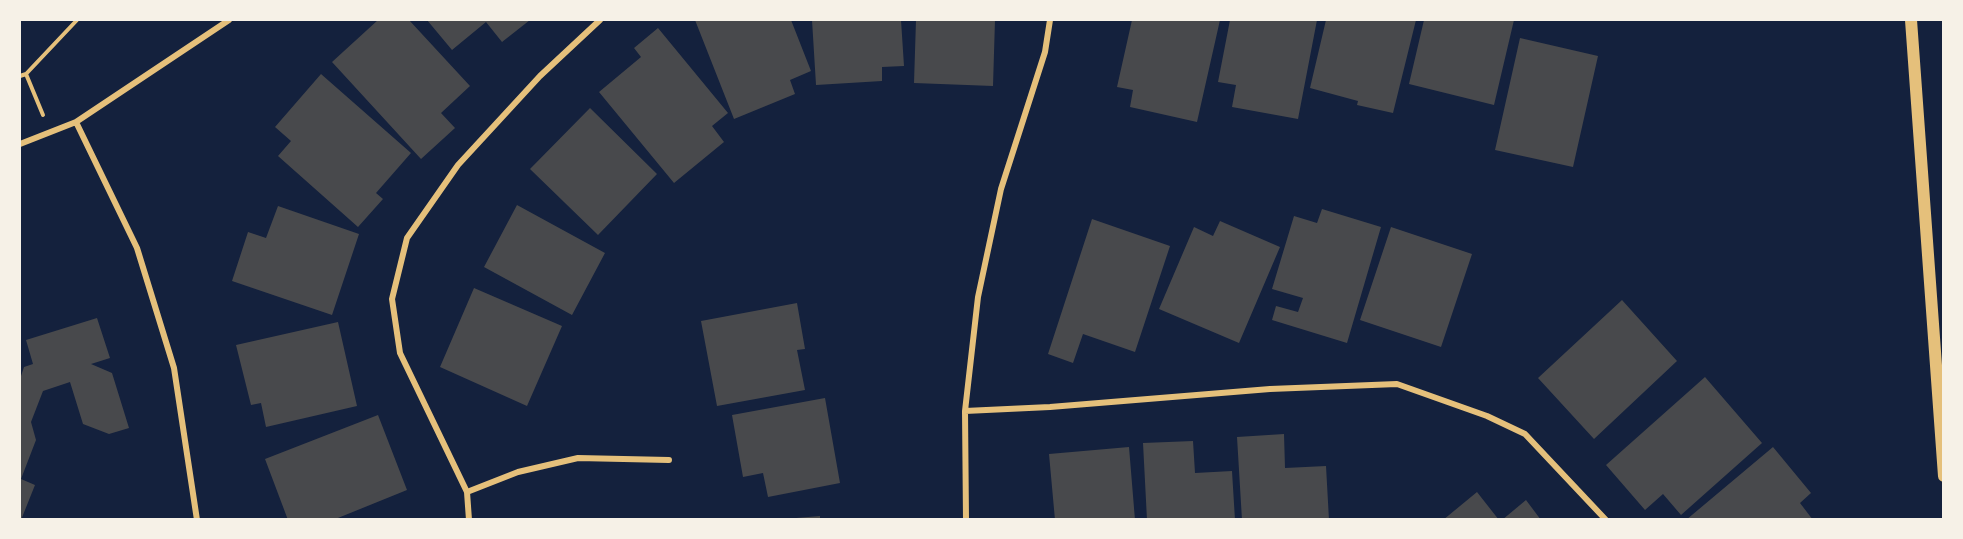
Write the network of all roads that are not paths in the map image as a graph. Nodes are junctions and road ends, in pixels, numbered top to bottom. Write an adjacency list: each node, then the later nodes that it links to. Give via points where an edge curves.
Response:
1 (229, 20): 5 (street)
2 (600, 20): 10 (street, via 540,76 458,165 408,238 392,299 400,353)
3 (1050, 20): 7 (street, via 1045,51 1001,189 978,297)
4 (1911, 20): 9 (main road)
5 (76, 122): 6 (street); 11 (street, via 137,248 174,368)
6 (20, 144)
7 (965, 411): 13 (street); 14 (street, via 1397,384 1525,434)
8 (669, 460): 10 (street, via 578,458 518,472)
9 (1944, 476)
10 (467, 492): 12 (street)
11 (197, 519)
12 (468, 519)
13 (966, 519)
14 (1606, 519)

